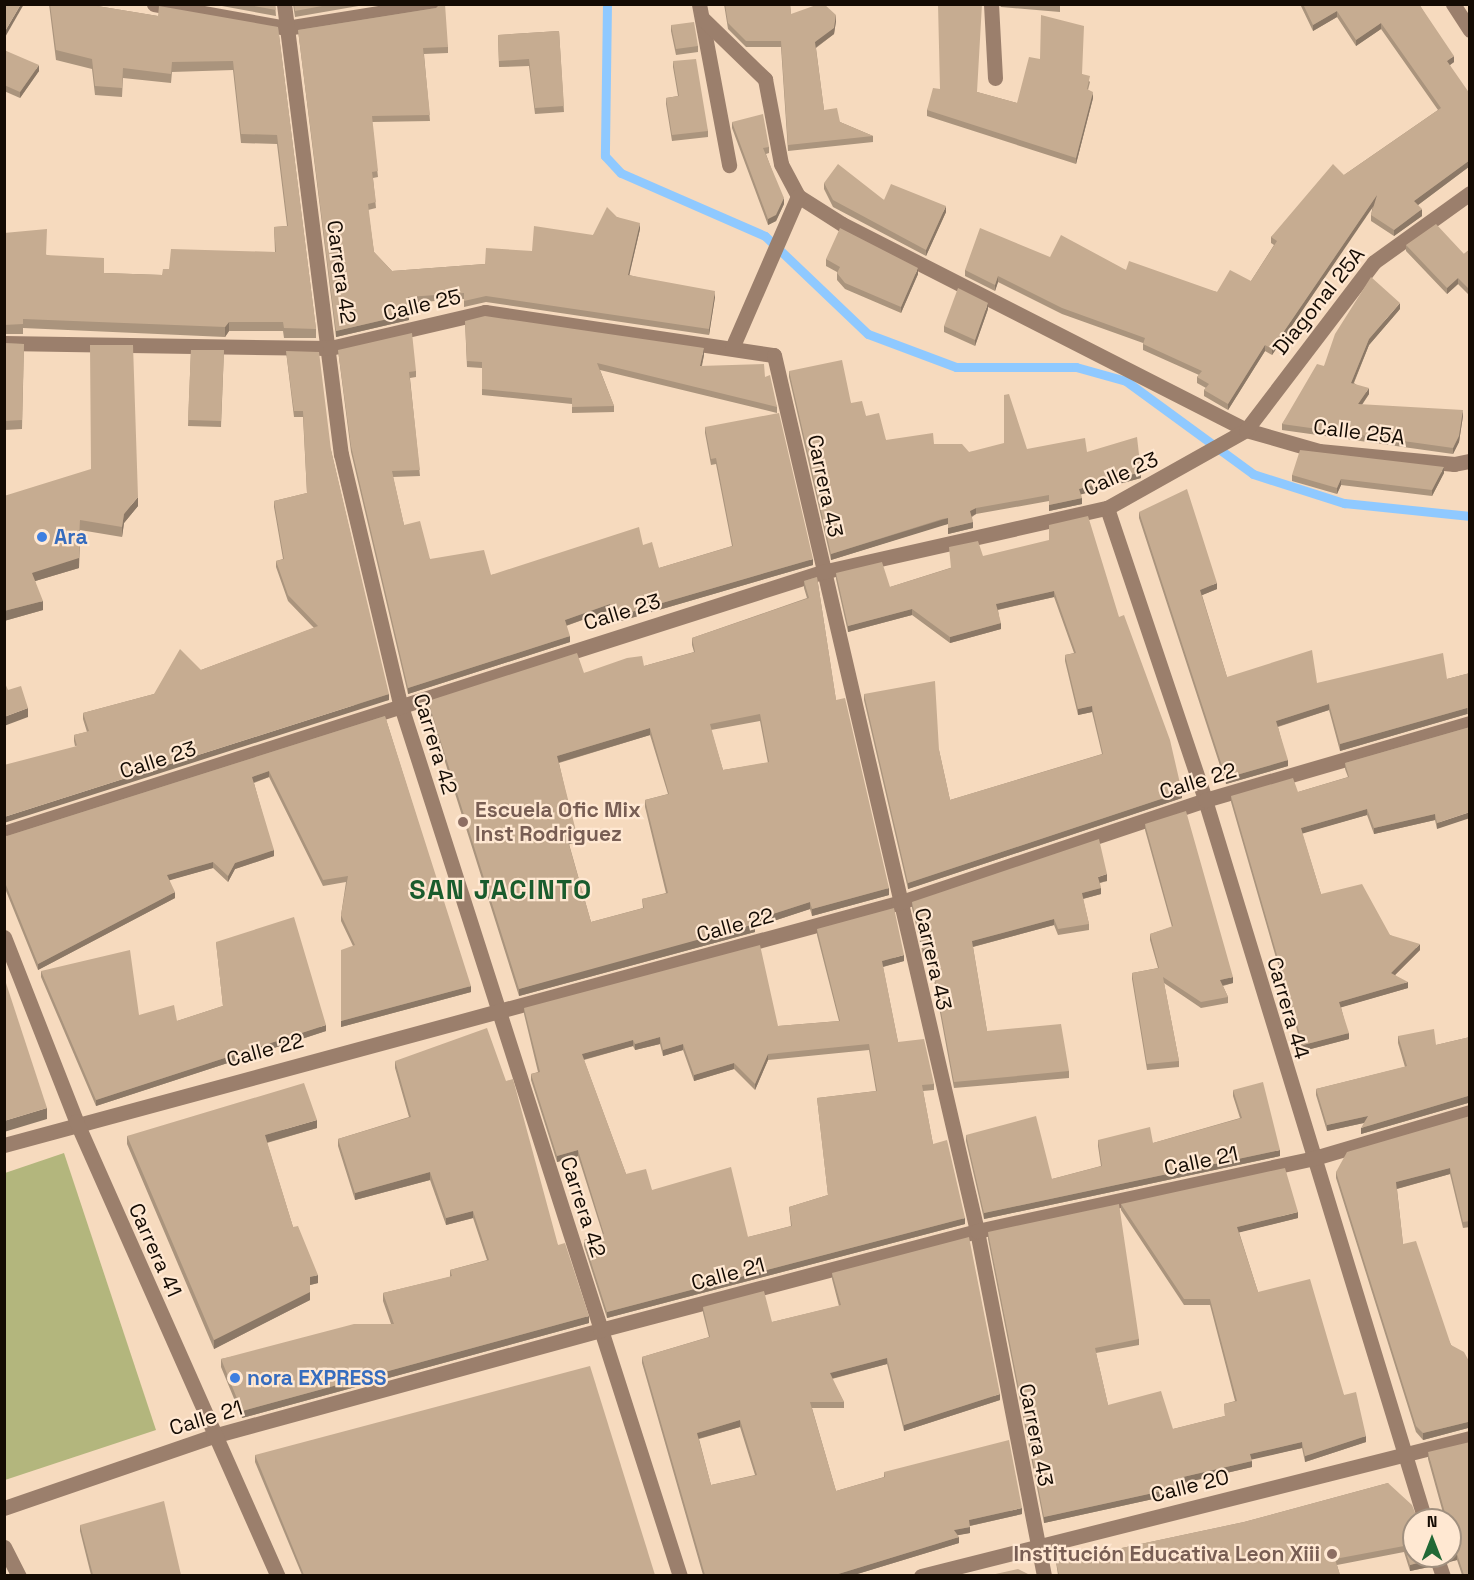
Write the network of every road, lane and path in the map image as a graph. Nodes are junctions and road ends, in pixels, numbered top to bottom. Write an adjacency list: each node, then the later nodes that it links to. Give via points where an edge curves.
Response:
1 (153, 4): 7 (street)
2 (284, 4): 7 (street, Carrera 42)
3 (434, 4): 7 (street)
4 (990, 4): 9 (street)
5 (1453, 4): 8 (street)
6 (700, 11): 10 (street); 12 (street, via 765,79 782,164)
7 (286, 28): 14 (street, Carrera 42)
8 (1470, 30)
9 (995, 78)
10 (729, 165)
11 (1470, 193): 17 (street, Diagonal 25A, via 1374,262)
12 (798, 196): 15 (street); 17 (street)
13 (4, 343): 14 (street, Calle 25)
14 (330, 348): 15 (street, Calle 25, via 485,312); 21 (street, Carrera 42, via 341,454)
15 (732, 348): 16 (street, Calle 25)
16 (774, 355): 20 (street, Carrera 43)
17 (1242, 432): 18 (street, Calle 25A, via 1319,451 1454,464); 19 (street, Calle 23, via 1167,479)
18 (1470, 461)
19 (1107, 508): 20 (street, Calle 23); 23 (street, Carrera 44)
20 (822, 572): 21 (street, Calle 23); 25 (street, Carrera 43)
21 (400, 703): 24 (street, Calle 23); 27 (street, Carrera 42)
22 (1470, 723): 23 (street, Calle 22)
23 (1205, 800): 25 (street, Calle 22); 31 (street, Carrera 44)
24 (4, 833)
25 (898, 903): 27 (street, Calle 22); 32 (street, Carrera 43)
26 (4, 937): 29 (street, Carrera 41)
27 (499, 1012): 29 (street, Calle 22); 33 (street, Carrera 42)
28 (1470, 1112): 31 (street, Calle 21)
29 (76, 1121): 30 (street, Calle 22); 34 (street, Carrera 41)
30 (4, 1145)
31 (1311, 1159): 32 (street, Calle 21); 36 (street, Carrera 44)
32 (976, 1231): 33 (street, Calle 21); 39 (street, Carrera 43)
33 (600, 1330): 34 (street, Calle 21); 43 (street, Carrera 42)
34 (213, 1436): 37 (street, Calle 21); 42 (street, Carrera 41)
35 (1470, 1438): 36 (street, Calle 20)
36 (1404, 1455): 38 (street, Carrera 44); 39 (street, Calle 20)
37 (4, 1508)
38 (1421, 1508)
39 (1036, 1546): 44 (street, Calle 20); 45 (street, Carrera 43)
40 (4, 1547): 41 (street)
41 (19, 1575)
42 (278, 1575)
43 (680, 1575)
44 (921, 1575)
45 (1044, 1575)

